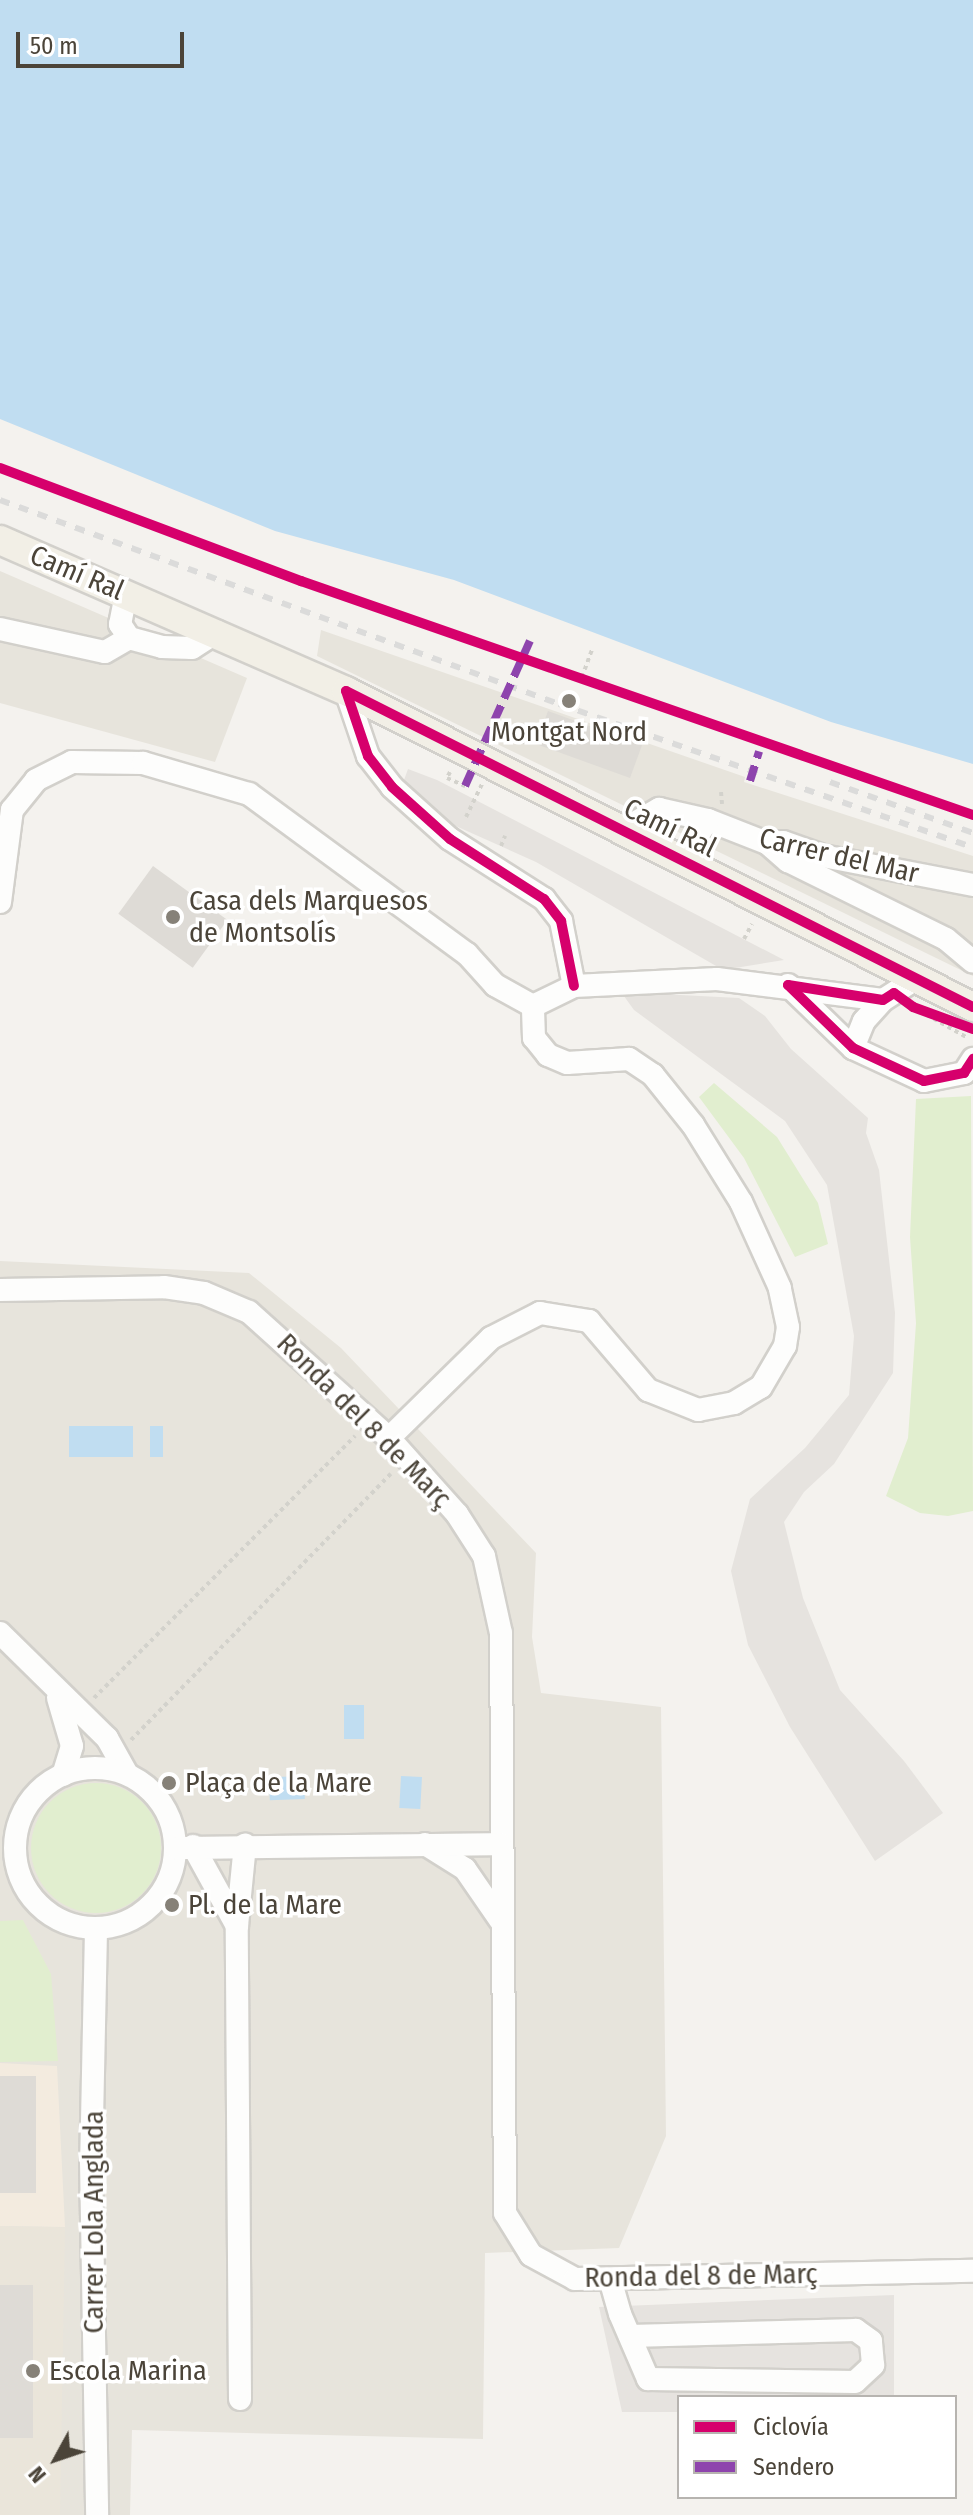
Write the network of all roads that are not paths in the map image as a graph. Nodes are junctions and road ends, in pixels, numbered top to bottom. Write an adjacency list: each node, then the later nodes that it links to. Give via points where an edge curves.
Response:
1 (0, 540): 2 (main road, Camí Ral)
2 (126, 594): 4 (main road, Camí Ral); 5 (street, via 120,624)
3 (0, 629): 5 (street, via 105,652)
4 (217, 632): 5 (street, via 192,648); 6 (main road, Camí Ral)
5 (129, 638)
6 (346, 691): 8 (main road, Camí Ral); 16 (street, via 368,756 392,787 450,839 544,899 561,921)
7 (708, 820): 8 (street, Carrer del Mar, via 659,809); 9 (street, Carrer del Mar); 10 (street)
8 (622, 830): 10 (main road, Camí Ral)
9 (767, 843): 11 (street, Carrer del Mar, via 783,842 823,856); 13 (street, via 788,861 946,939)
10 (681, 860): 14 (main road, Camí Ral)
11 (973, 885)
12 (0, 902): 18 (street, via 12,810 36,780 72,762 143,763 249,794 467,954 495,985)
13 (973, 962)
14 (919, 977): 17 (street); 19 (main road, Camí Ral)
15 (788, 985): 16 (street, via 717,979); 17 (street); 20 (street)
16 (574, 986): 18 (street)
17 (883, 1000): 20 (street, via 864,1021)
18 (533, 1006): 23 (street, via 534,1038 548,1055 567,1063 629,1059 653,1075 693,1125 741,1202 780,1288 788,1327 785,1346 761,1387 734,1403 698,1410 648,1390 589,1321 540,1313 491,1338)
19 (973, 1007)
20 (853, 1048): 21 (street, via 924,1081 964,1073)
21 (973, 1059)
22 (0, 1290): 23 (street, Ronda del 8 de Març, via 164,1287 226,1300 268,1326)
23 (389, 1438): 30 (street, Ronda del 8 de Març, via 457,1514 484,1556 494,1584 501,1633 504,1750)
24 (0, 1633): 25 (street)
25 (50, 1683): 26 (street, via 107,1738); 27 (street, via 71,1727 70,1761)
26 (127, 1774): 27 (street, via 105,1767); 31 (street, via 162,1804)
27 (63, 1775): 32 (street, via 19,1817)
28 (245, 1844): 29 (street); 31 (street); 33 (street)
29 (424, 1844): 30 (street); 34 (street, Ronda del 8 de Març, via 479,1883)
30 (500, 1844): 34 (street, Ronda del 8 de Març)
31 (185, 1847): 33 (street); 35 (street, via 160,1892 119,1925)
32 (7, 1852): 35 (street, via 35,1899 55,1917)
33 (237, 1926): 39 (street)
34 (504, 1928): 37 (street, Ronda del 8 de Març, via 505,2213 520,2243 559,2274)
35 (96, 1930): 40 (street, Carrer Lola Anglada, via 91,2162)
36 (973, 2271): 37 (street, Ronda del 8 de Març)
37 (610, 2279): 38 (street)
38 (630, 2336): 38 (street, via 856,2330 871,2341 873,2365 855,2382 648,2379)
39 (240, 2399)
40 (97, 2515)

